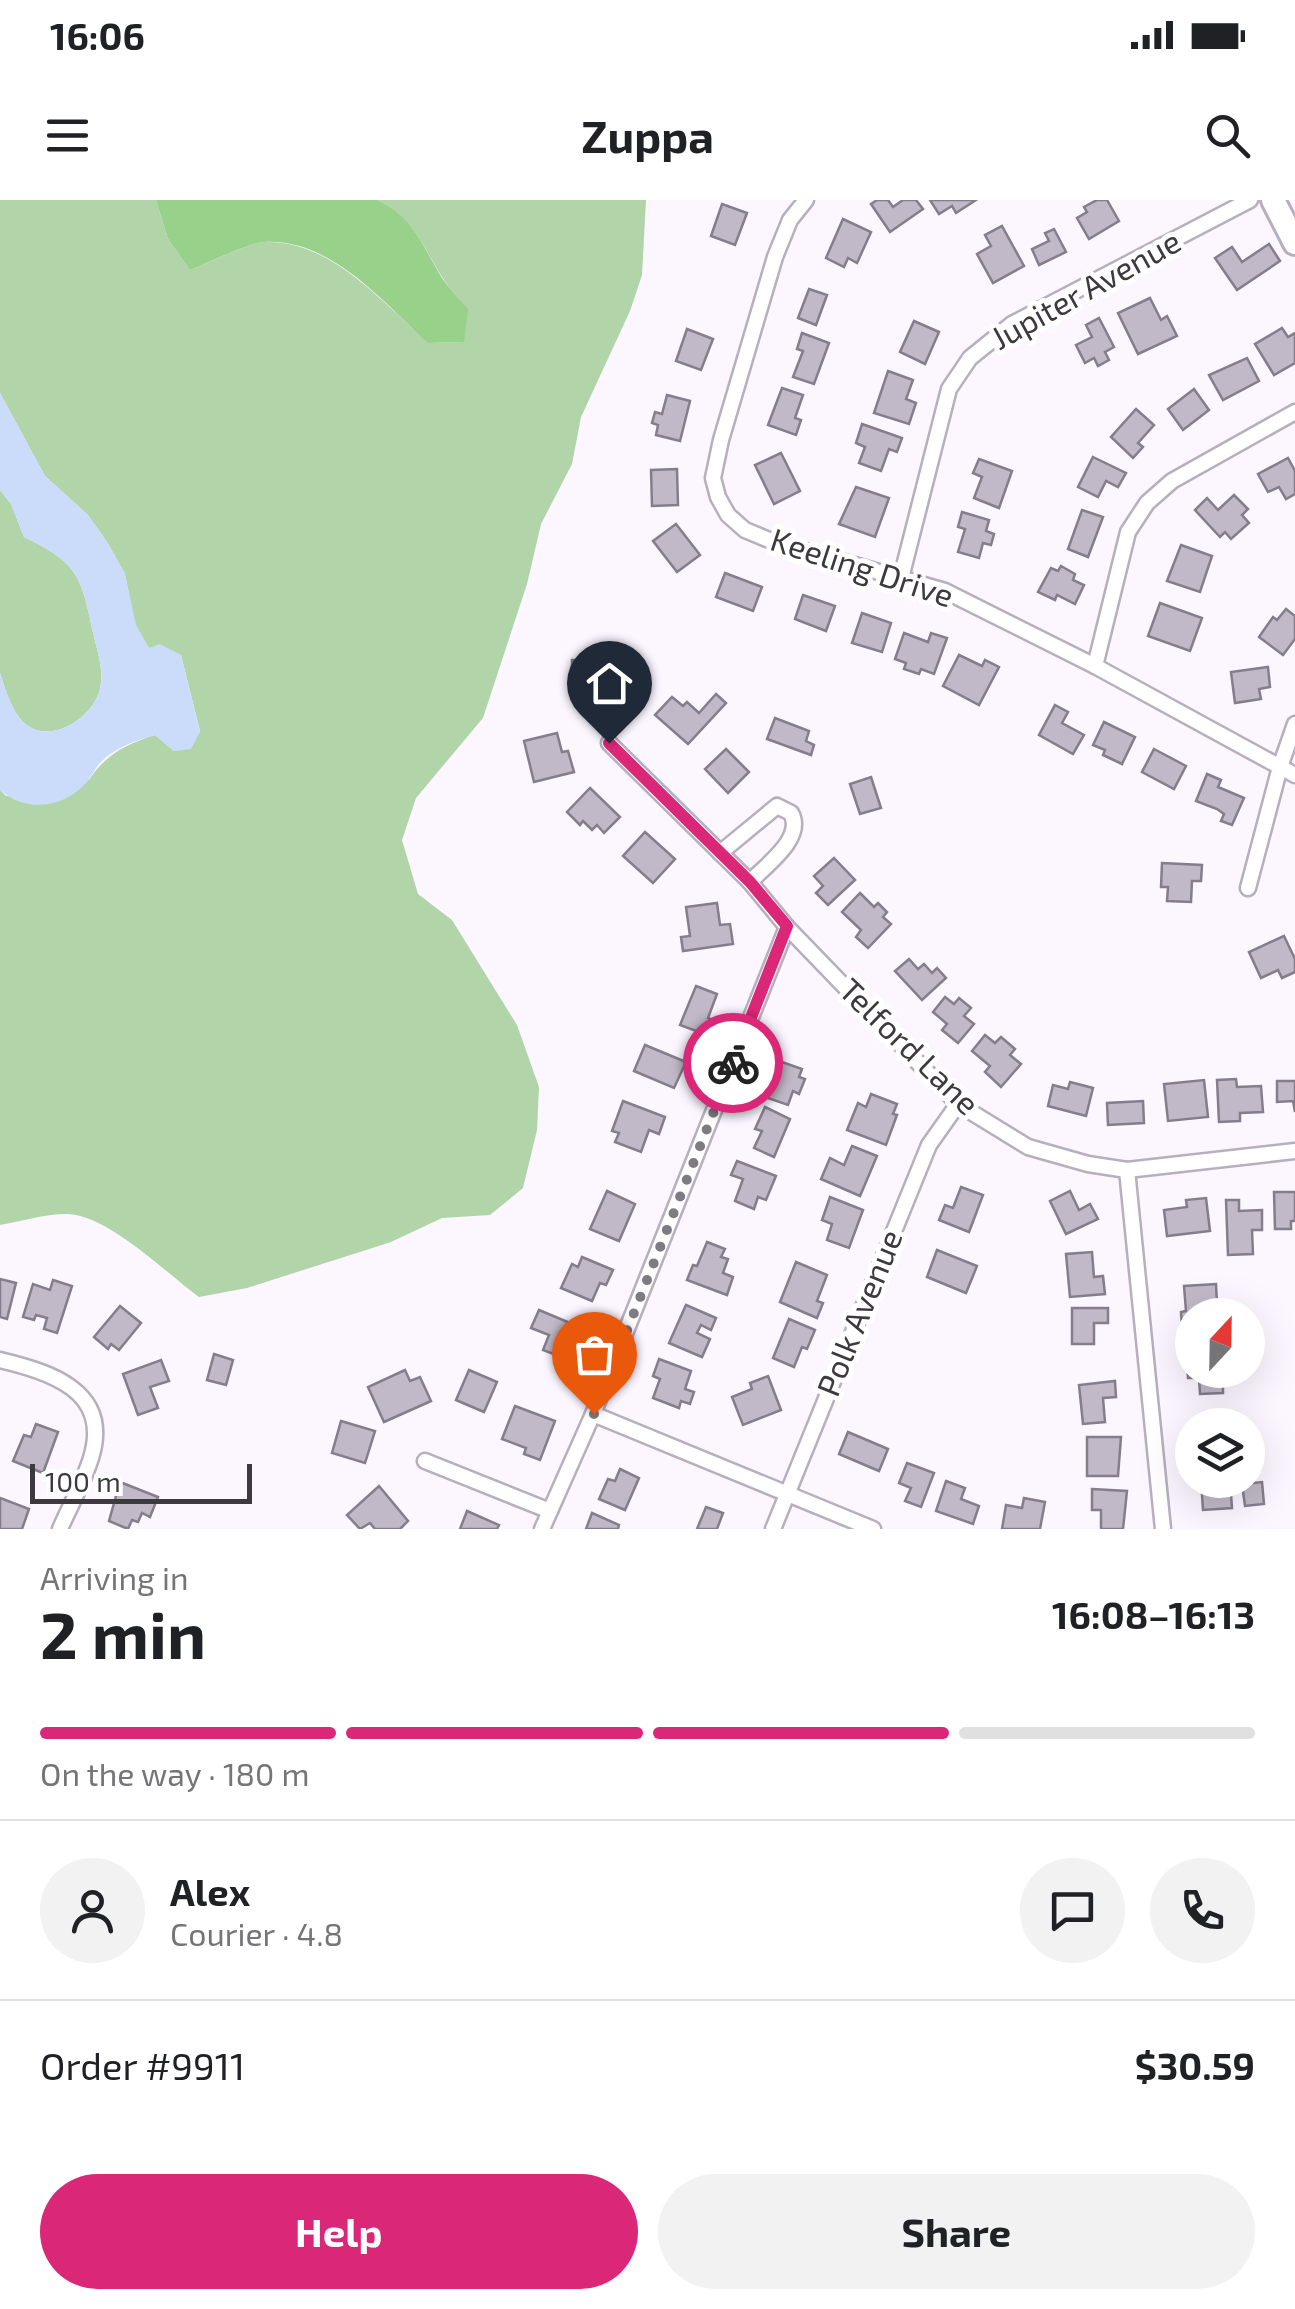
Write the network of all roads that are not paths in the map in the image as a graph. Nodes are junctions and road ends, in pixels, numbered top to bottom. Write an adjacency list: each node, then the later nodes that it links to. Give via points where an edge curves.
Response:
1 (806, 200): 6 (street, Keeling Drive, via 775,256 713,478 728,515 745,530)
2 (1250, 200): 6 (street, Jupiter Avenue, via 1012,324 970,358 948,388)
3 (1273, 200): 4 (main road)
4 (1295, 242)
5 (1295, 412): 7 (street, via 1172,481 1147,503 1128,532)
6 (901, 578): 7 (street, Keeling Drive, via 945,591)
7 (1095, 666): 10 (street, Keeling Drive)
8 (1295, 724): 10 (street)
9 (609, 743): 12 (street, Telford Lane)
10 (1280, 766): 11 (street, Keeling Drive); 14 (street)
11 (1295, 775)
12 (720, 852): 13 (street, Telford Lane); 13 (street, via 777,806 791,813 791,838)
13 (750, 882): 15 (street, Telford Lane)
14 (1248, 888)
15 (787, 926): 16 (street, Telford Lane); 20 (street)
16 (958, 1104): 18 (street, Telford Lane, via 1028,1146); 22 (street, Polk Avenue, via 929,1145)
17 (1295, 1151): 18 (street, Telford Lane)
18 (1127, 1170): 28 (street)
19 (0, 1360): 24 (street, via 48,1372 76,1390 90,1410 91,1458)
20 (594, 1414): 22 (street); 23 (street)
21 (424, 1461): 23 (street)
22 (786, 1494): 26 (street, Polk Avenue); 27 (street)
23 (550, 1511): 25 (street)
24 (60, 1529)
25 (542, 1529)
26 (773, 1529)
27 (873, 1529)
28 (1163, 1529)

